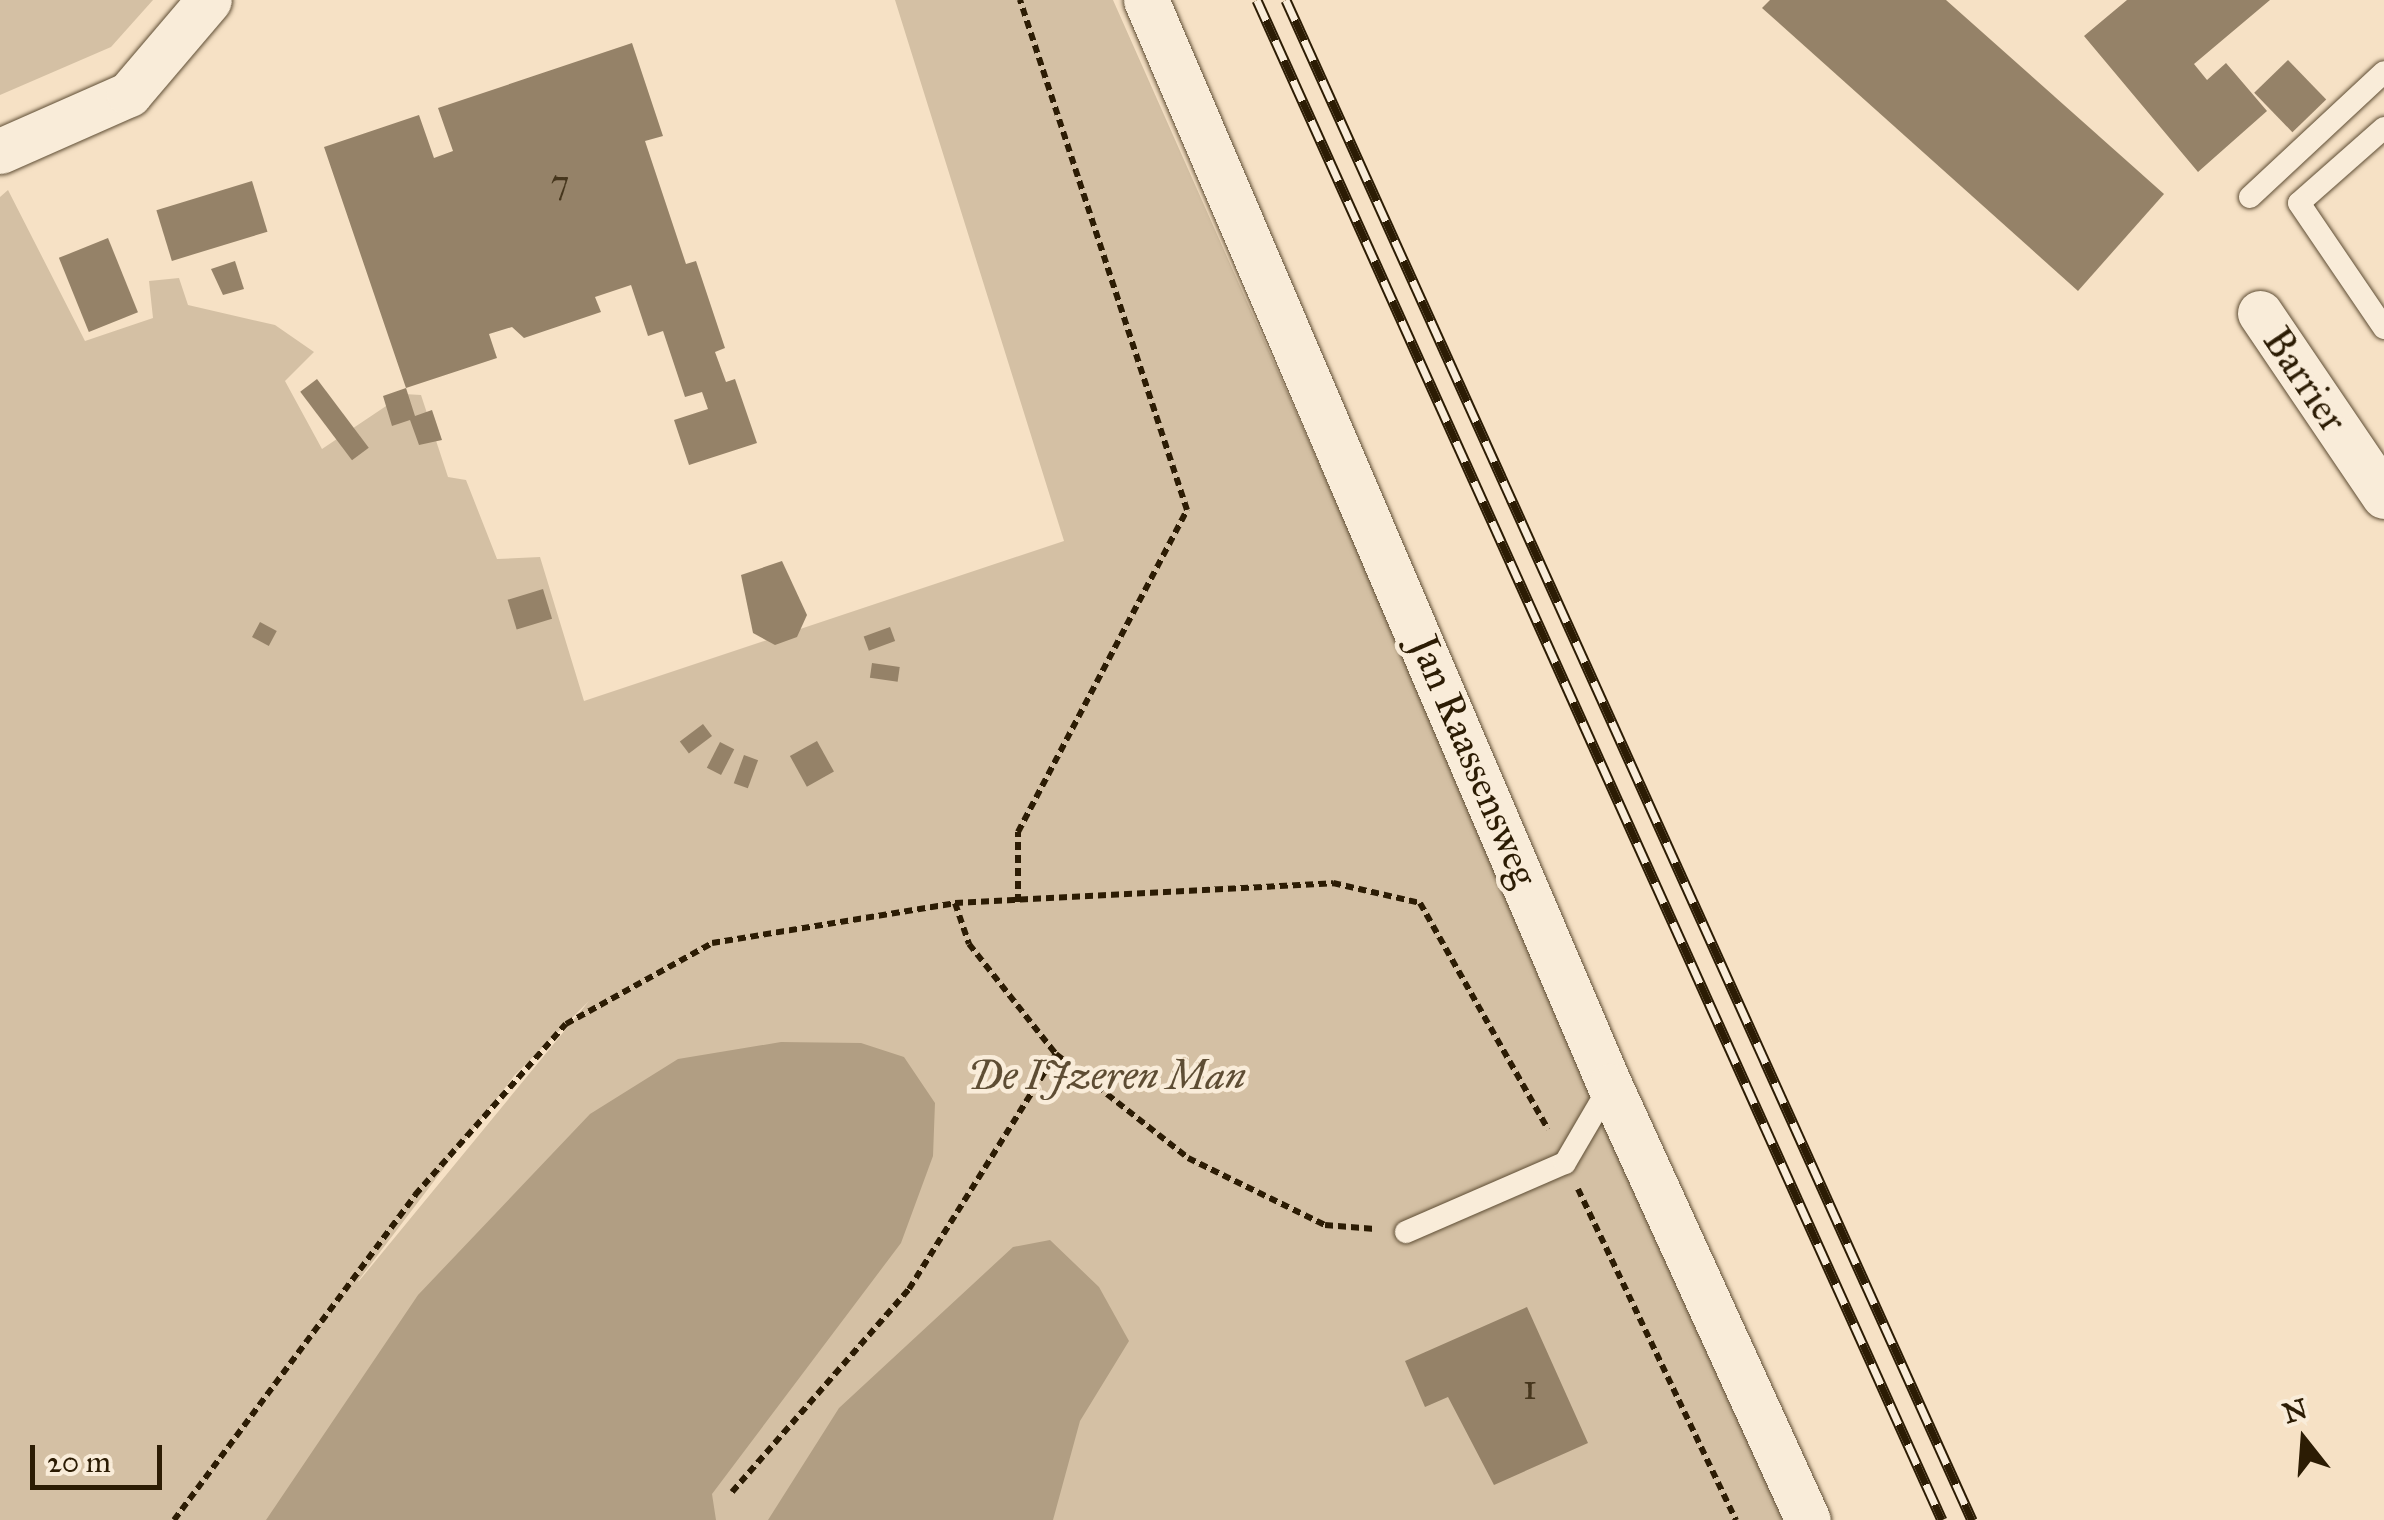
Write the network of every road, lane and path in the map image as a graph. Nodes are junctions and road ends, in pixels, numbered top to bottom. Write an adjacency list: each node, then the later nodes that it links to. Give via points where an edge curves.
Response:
1 (209, 0): 6 (street, via 129,94)
2 (1020, 0): 11 (path, via 1187,510 1018,832)
3 (1146, 0): 14 (street, Jan Raassensweg)
4 (2384, 72): 7 (lane)
5 (2384, 128): 9 (lane, via 2299,203)
6 (0, 151)
7 (2250, 196)
8 (2260, 313): 10 (street, Barrier)
9 (2384, 328)
10 (2384, 496)
11 (1018, 902): 12 (path); 15 (path, via 1333,882 1420,903)
12 (956, 904): 13 (path, via 969,944); 18 (path, via 712,943 566,1024 415,1195)
13 (1056, 1054): 16 (path, via 1188,1158 1326,1225); 17 (path, via 909,1289)
14 (1610, 1086): 15 (lane); 20 (street, Jan Raassensweg)
15 (1564, 1163): 16 (lane); 19 (path, via 1645,1314)
16 (1406, 1232)
17 (732, 1492)
18 (174, 1520)
19 (1736, 1520)
20 (1808, 1520)

